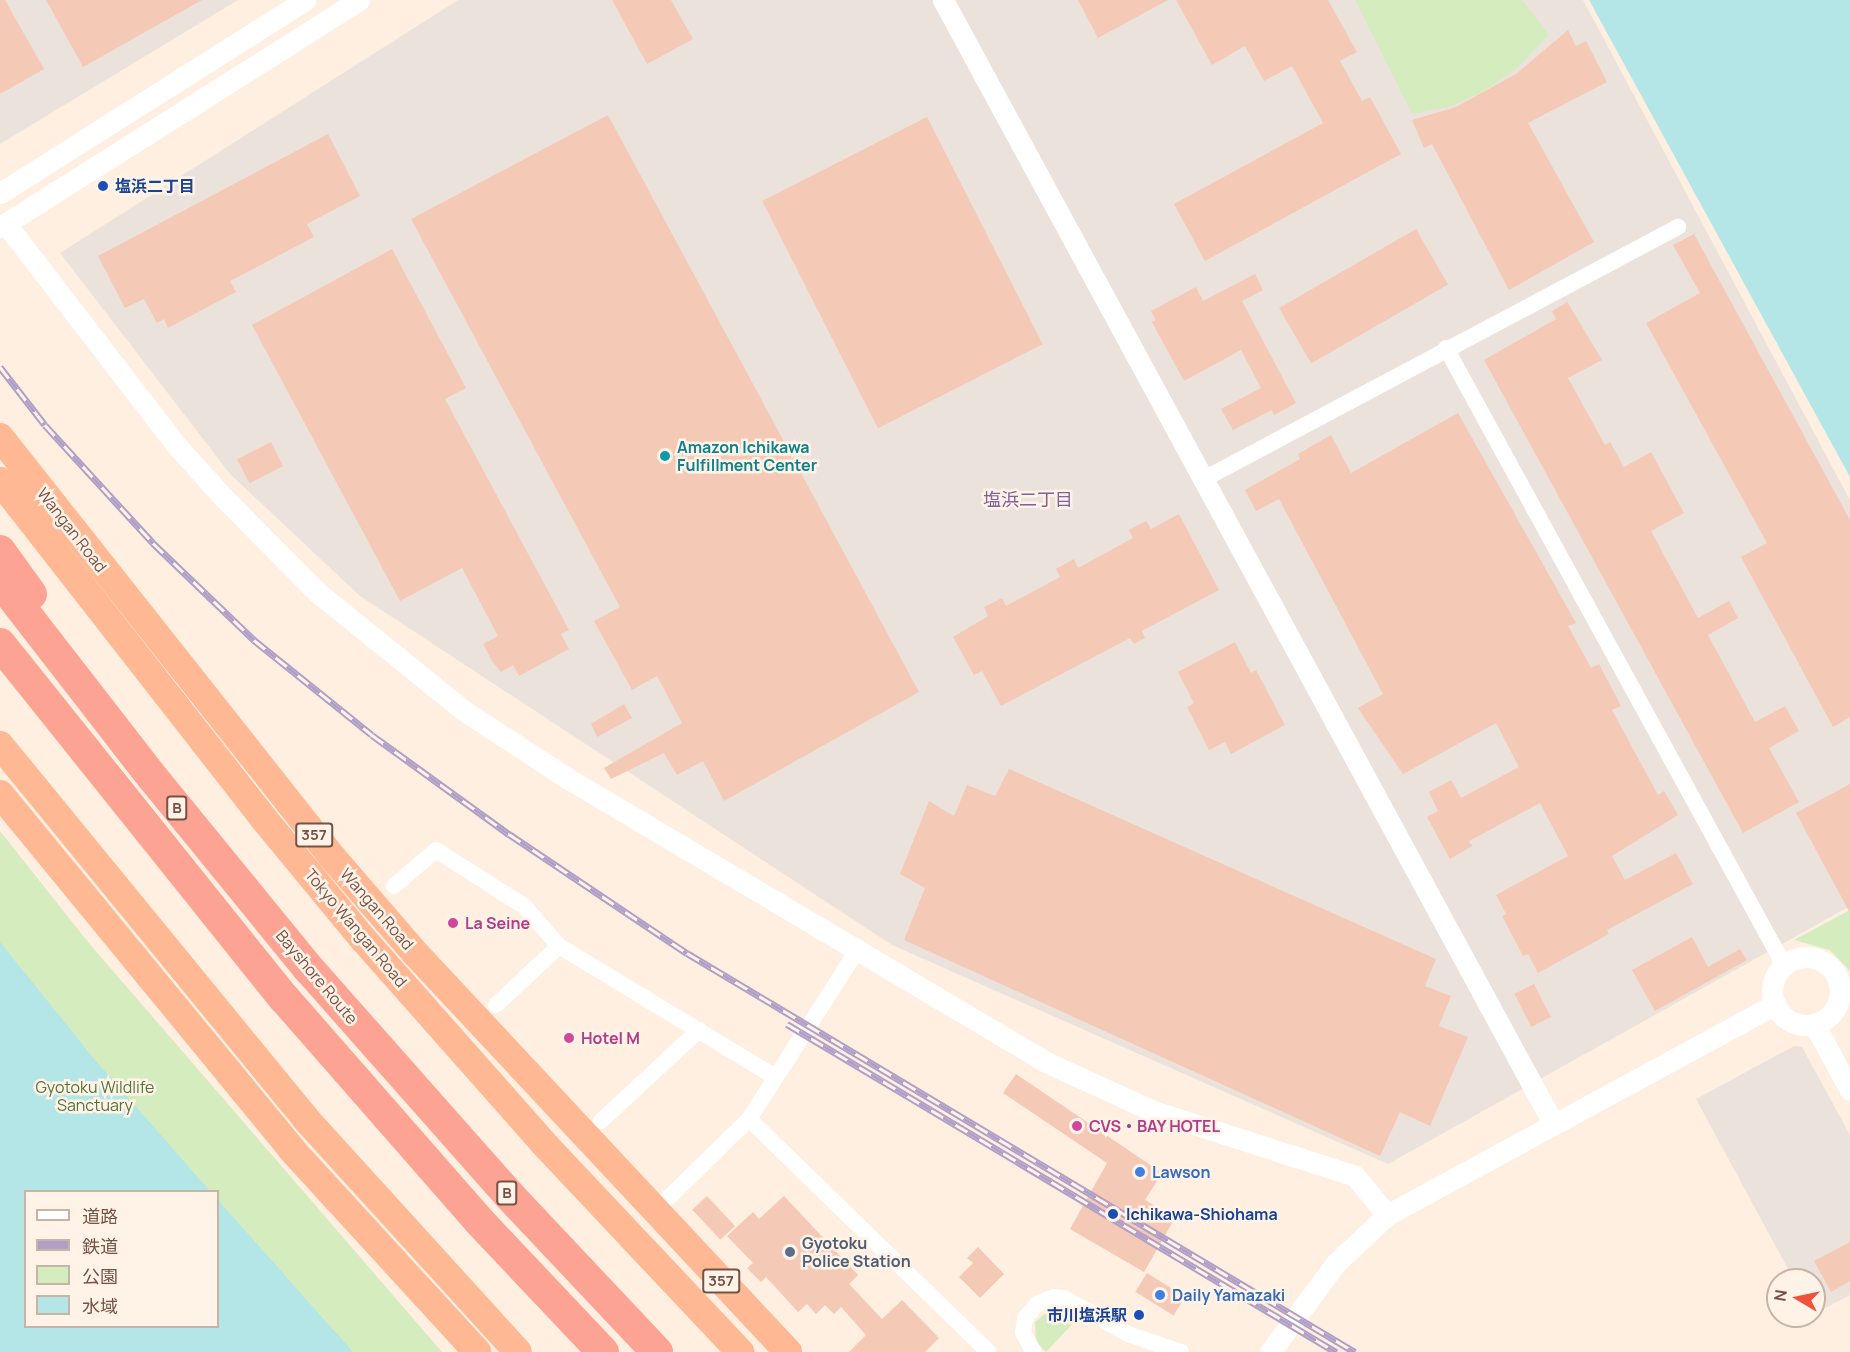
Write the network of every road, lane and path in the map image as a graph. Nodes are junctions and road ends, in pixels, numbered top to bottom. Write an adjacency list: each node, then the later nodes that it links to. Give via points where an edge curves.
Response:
1 (305, 0): 4 (street)
2 (359, 0): 5 (street)
3 (943, 0): 13 (street)
4 (263, 27): 5 (street); 6 (street)
5 (278, 51): 7 (street)
6 (113, 122): 7 (street); 8 (street)
7 (128, 146): 9 (street)
8 (0, 193)
9 (3, 226): 23 (street, via 170,437 317,592 463,710 567,778)
10 (1678, 227): 11 (street)
11 (1446, 348): 13 (street); 24 (street)
12 (0, 436): 34 (highway, Wangan Road / 357, via 333,858 416,954)
13 (1204, 479): 33 (street)
14 (0, 481): 41 (highway, Tokyo Wangan Road / 357, via 264,819 446,1034)
15 (0, 551): 19 (highway, via 82,665)
16 (0, 581): 19 (highway, Bayshore Route / B)
17 (0, 644): 39 (highway, B, via 190,884 333,1055 480,1222)
18 (3, 748): 38 (highway, via 305,1118)
19 (153, 778): 40 (highway, Bayshore Route / B, via 361,1029 509,1195)
20 (0, 794): 37 (highway, via 293,1151)
21 (394, 886): 22 (street, via 436,850 525,907)
22 (559, 946): 26 (street); 28 (street)
23 (857, 951): 29 (street); 35 (street, via 1046,1062 1113,1095 1218,1135 1355,1176)
24 (1784, 965): 25 (street, via 1773,983); 27 (street, via 1804,956 1826,962 1833,970 1840,991 1838,1002 1833,1012)
25 (1775, 1004): 27 (street, via 1796,1023); 33 (street)
26 (496, 1005)
27 (1815, 1024): 30 (street)
28 (699, 1030): 29 (street); 32 (street)
29 (775, 1077): 31 (street)
30 (1850, 1090)
31 (749, 1119): 34 (street); 43 (street)
32 (601, 1121)
33 (1553, 1123): 35 (street)
34 (655, 1211): 42 (highway, Wangan Road / 357)
35 (1387, 1215): 47 (street, via 1335,1264)
36 (1128, 1335): 44 (street, via 1064,1298 1054,1297 1037,1304 1025,1318 1023,1333); 45 (street); 46 (street)
37 (477, 1352)
38 (518, 1352)
39 (603, 1352)
40 (657, 1352)
41 (740, 1352)
42 (788, 1352)
43 (989, 1352)
44 (1034, 1352)
45 (1140, 1352)
46 (1181, 1352)
47 (1270, 1352)

